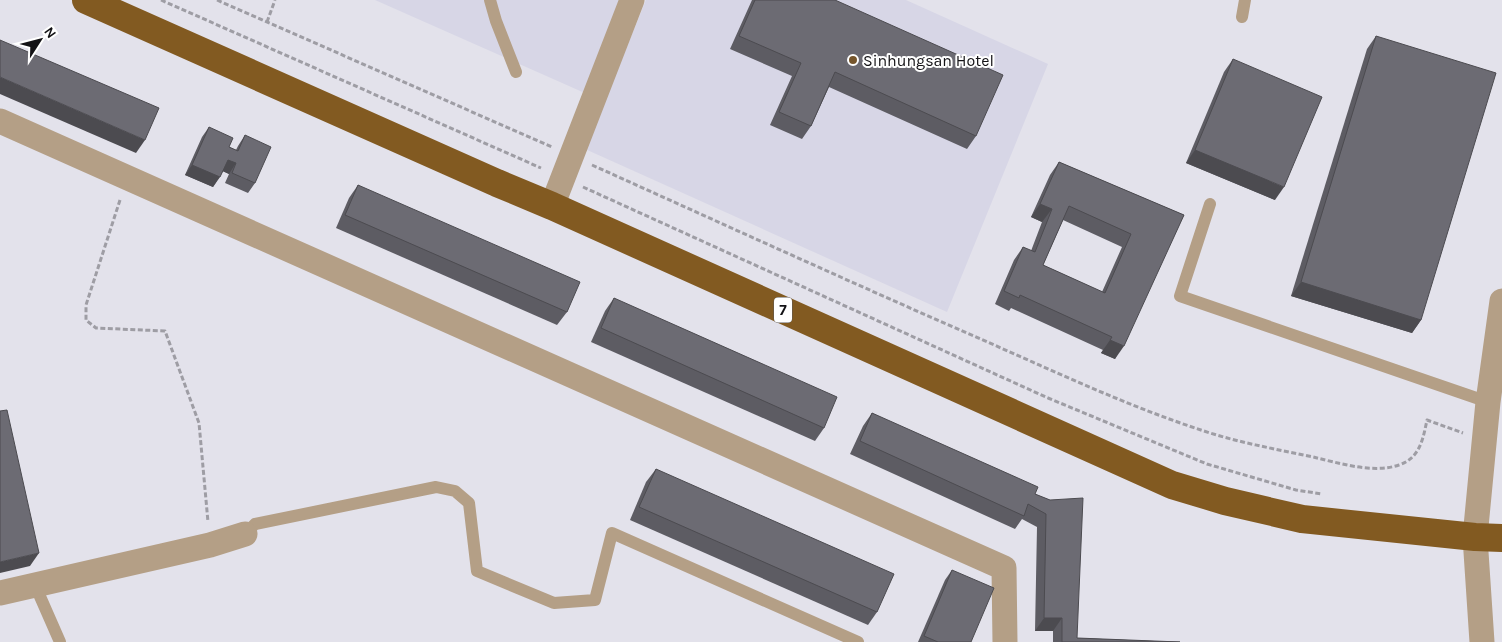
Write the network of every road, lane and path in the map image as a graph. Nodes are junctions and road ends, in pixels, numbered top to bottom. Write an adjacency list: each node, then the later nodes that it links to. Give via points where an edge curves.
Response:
1 (86, 0): 15 (highway, 7)
2 (161, 0): 12 (path)
3 (217, 0): 9 (path)
4 (275, 0): 9 (path)
5 (490, 0): 10 (lane)
6 (632, 0): 12 (street)
7 (1245, 0): 8 (lane)
8 (1242, 17)
9 (267, 22): 12 (path)
10 (516, 72)
11 (0, 121): 13 (street)
12 (568, 167): 15 (street); 18 (path, via 913,309 1133,406 1206,432 1352,466 1386,468 1411,459 1421,446); 19 (path, via 1048,398 1207,464 1296,490)
13 (127, 178): 23 (path, via 86,305 86,320 96,328 165,331 199,423); 28 (street, via 1004,568)
14 (1210, 204): 17 (lane, via 1180,296)
15 (552, 206): 21 (highway, 7, via 1172,485 1302,519)
16 (1502, 301): 17 (street)
17 (1488, 402): 21 (street)
18 (1428, 420)
19 (1325, 494)
20 (245, 534): 23 (street); 27 (lane, via 255,524 436,487 455,491 469,503 477,571 554,602 595,600 612,534)
21 (1475, 537): 22 (highway, 7); 29 (street)
22 (1502, 538)
23 (210, 545): 24 (street)
24 (35, 585): 25 (street); 26 (lane)
25 (0, 592)
26 (60, 642)
27 (858, 642)
28 (1005, 642)
29 (1482, 642)

